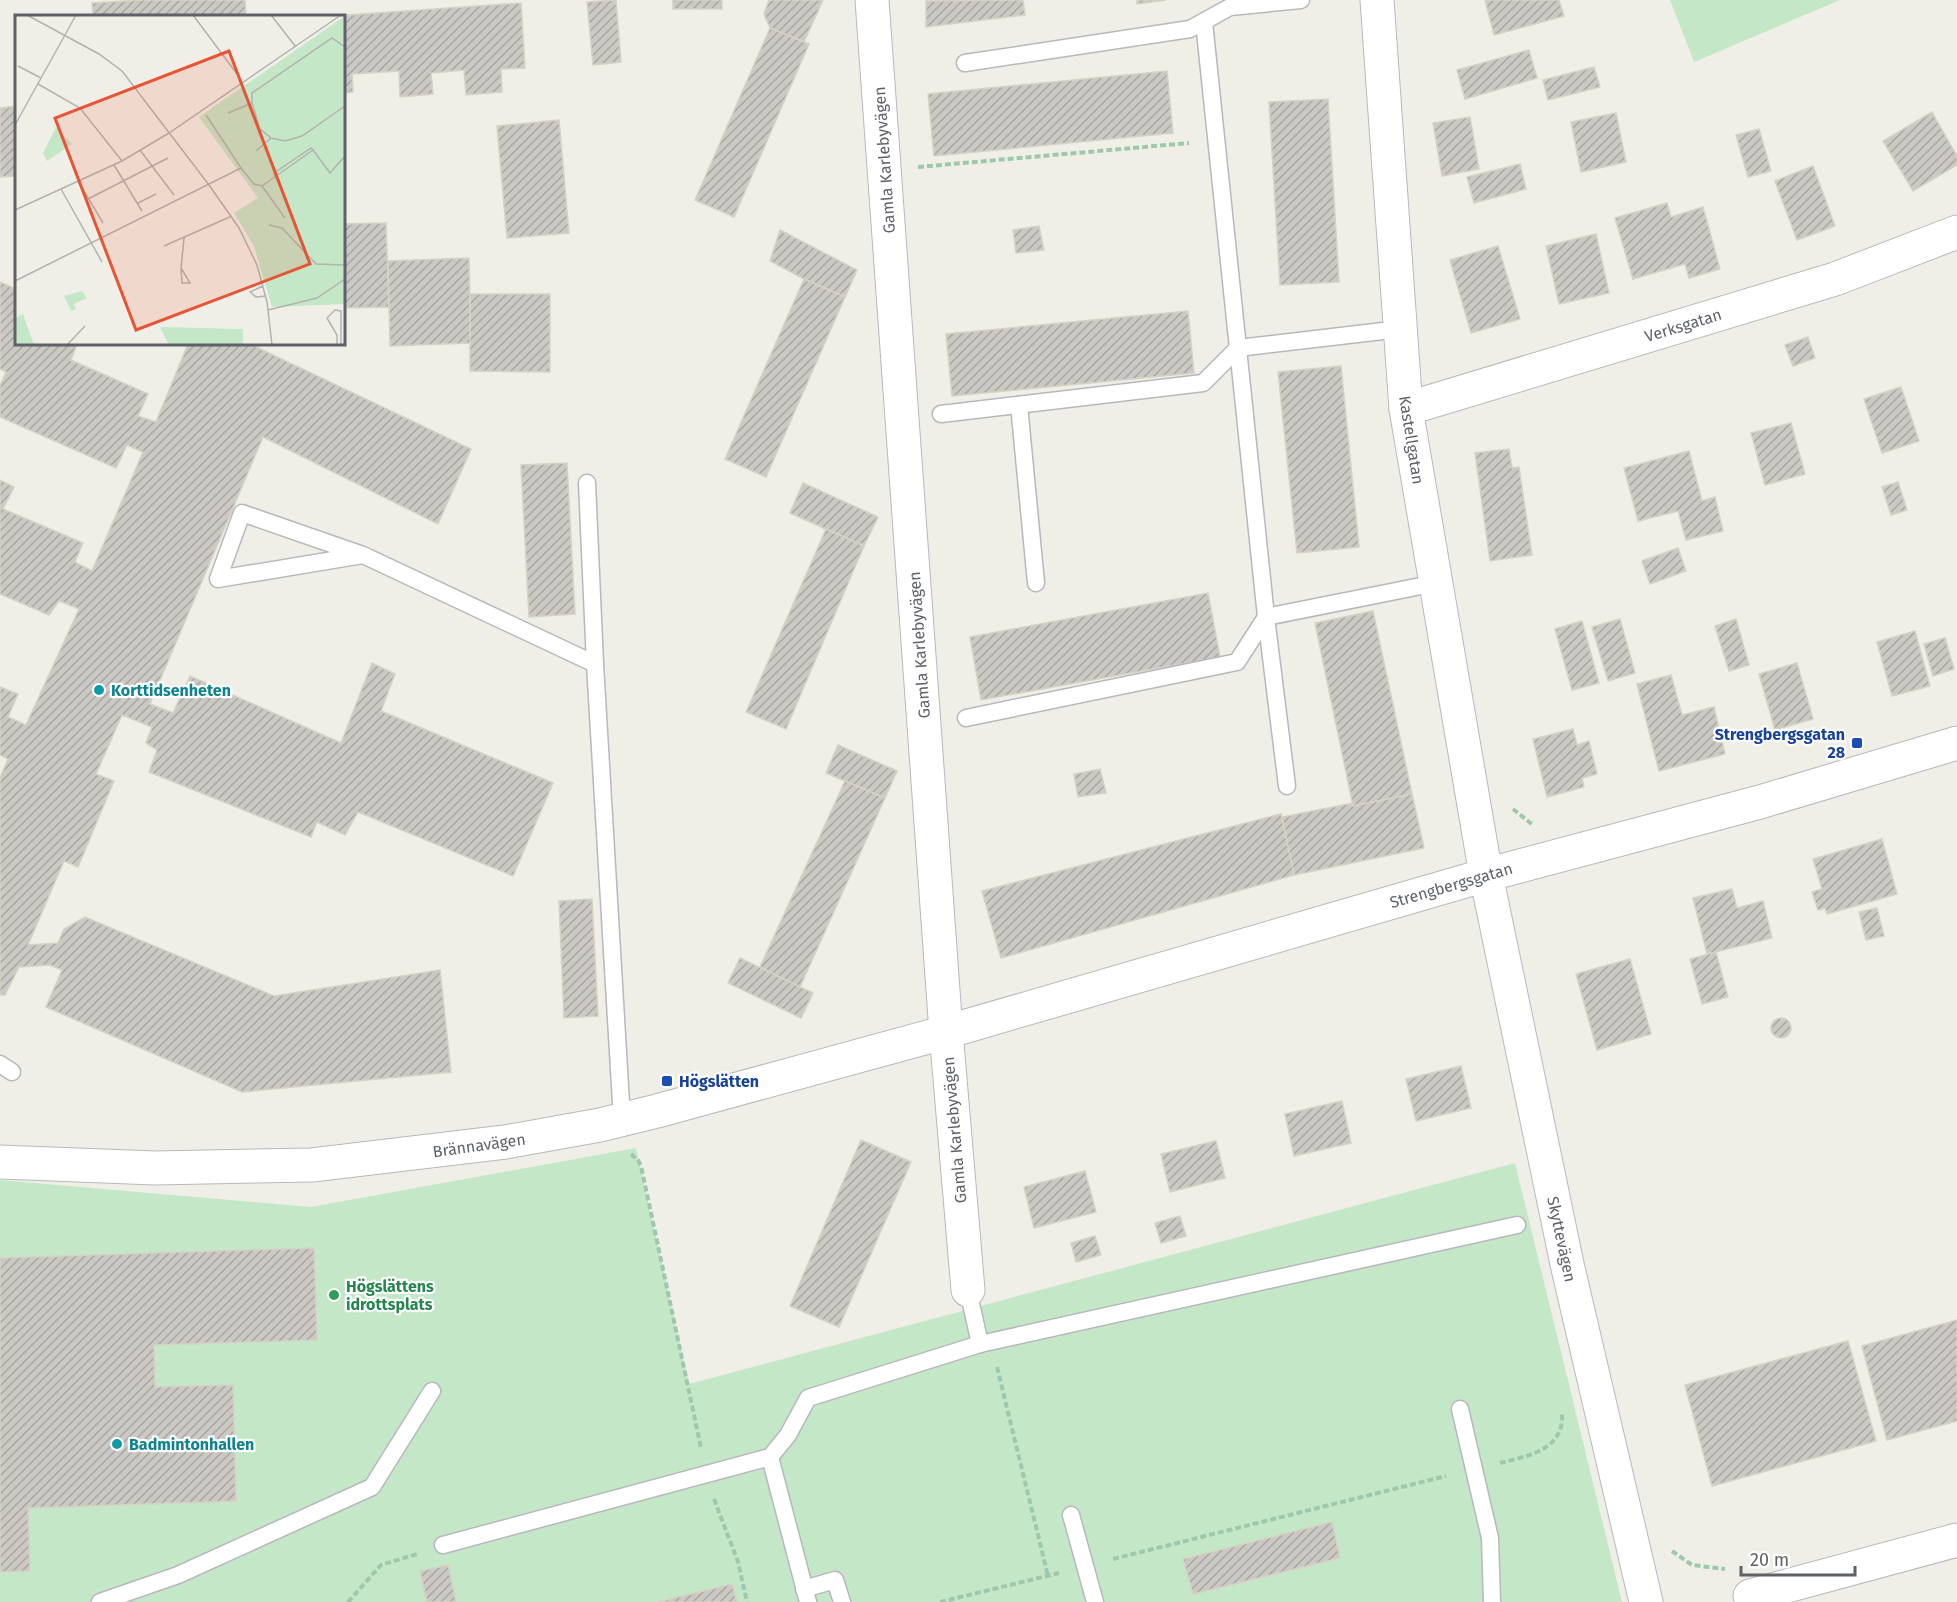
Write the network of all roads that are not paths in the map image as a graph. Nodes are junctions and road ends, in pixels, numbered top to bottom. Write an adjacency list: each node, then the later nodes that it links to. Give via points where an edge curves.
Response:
1 (872, 0): 22 (street, Gamla Karlebyvägen)
2 (1301, 0): 4 (lane, via 1230,7)
3 (1377, 0): 7 (street, Kastellgatan)
4 (1204, 22): 5 (lane, via 1190,29); 8 (lane)
5 (965, 63)
6 (1957, 232): 10 (street, Verksgatan, via 1835,279)
7 (1400, 329): 8 (lane); 10 (street, Kastellgatan)
8 (1238, 348): 9 (lane, via 1203,383); 16 (lane)
9 (1019, 405): 11 (lane); 15 (lane)
10 (1406, 409): 14 (street, Kastellgatan)
11 (941, 414)
12 (587, 483): 17 (lane)
13 (363, 555): 13 (lane, via 242,513 218,579 329,560); 17 (lane)
14 (1436, 583): 16 (lane); 21 (street, Kastellgatan)
15 (1036, 584)
16 (1266, 616): 18 (lane, via 1237,662); 20 (lane)
17 (595, 664): 23 (lane)
18 (966, 718)
19 (1957, 743): 21 (street, Strengbergsgatan, via 1760,802)
20 (1287, 786)
21 (1486, 875): 22 (street, Strengbergsgatan); 40 (street, Skyttevägen, via 1567,1264)
22 (946, 1032): 23 (street, Brännavägen); 26 (street, Gamla Karlebyvägen)
23 (622, 1120): 24 (street, Brännavägen, via 505,1142 312,1165 155,1168)
24 (0, 1162)
25 (1517, 1225): 27 (lane)
26 (968, 1290): 27 (lane)
27 (980, 1344): 30 (lane, via 808,1398 788,1435)
28 (432, 1392): 36 (lane, via 372,1486 178,1575)
29 (1460, 1409): 39 (lane, via 1490,1538)
30 (770, 1457): 33 (lane); 34 (lane)
31 (1071, 1515): 38 (lane)
32 (1957, 1540): 35 (street)
33 (443, 1545)
34 (806, 1595): 37 (lane, via 835,1580)
35 (1750, 1596)
36 (100, 1602)
37 (842, 1602)
38 (1095, 1602)
39 (1492, 1602)
40 (1646, 1602)

